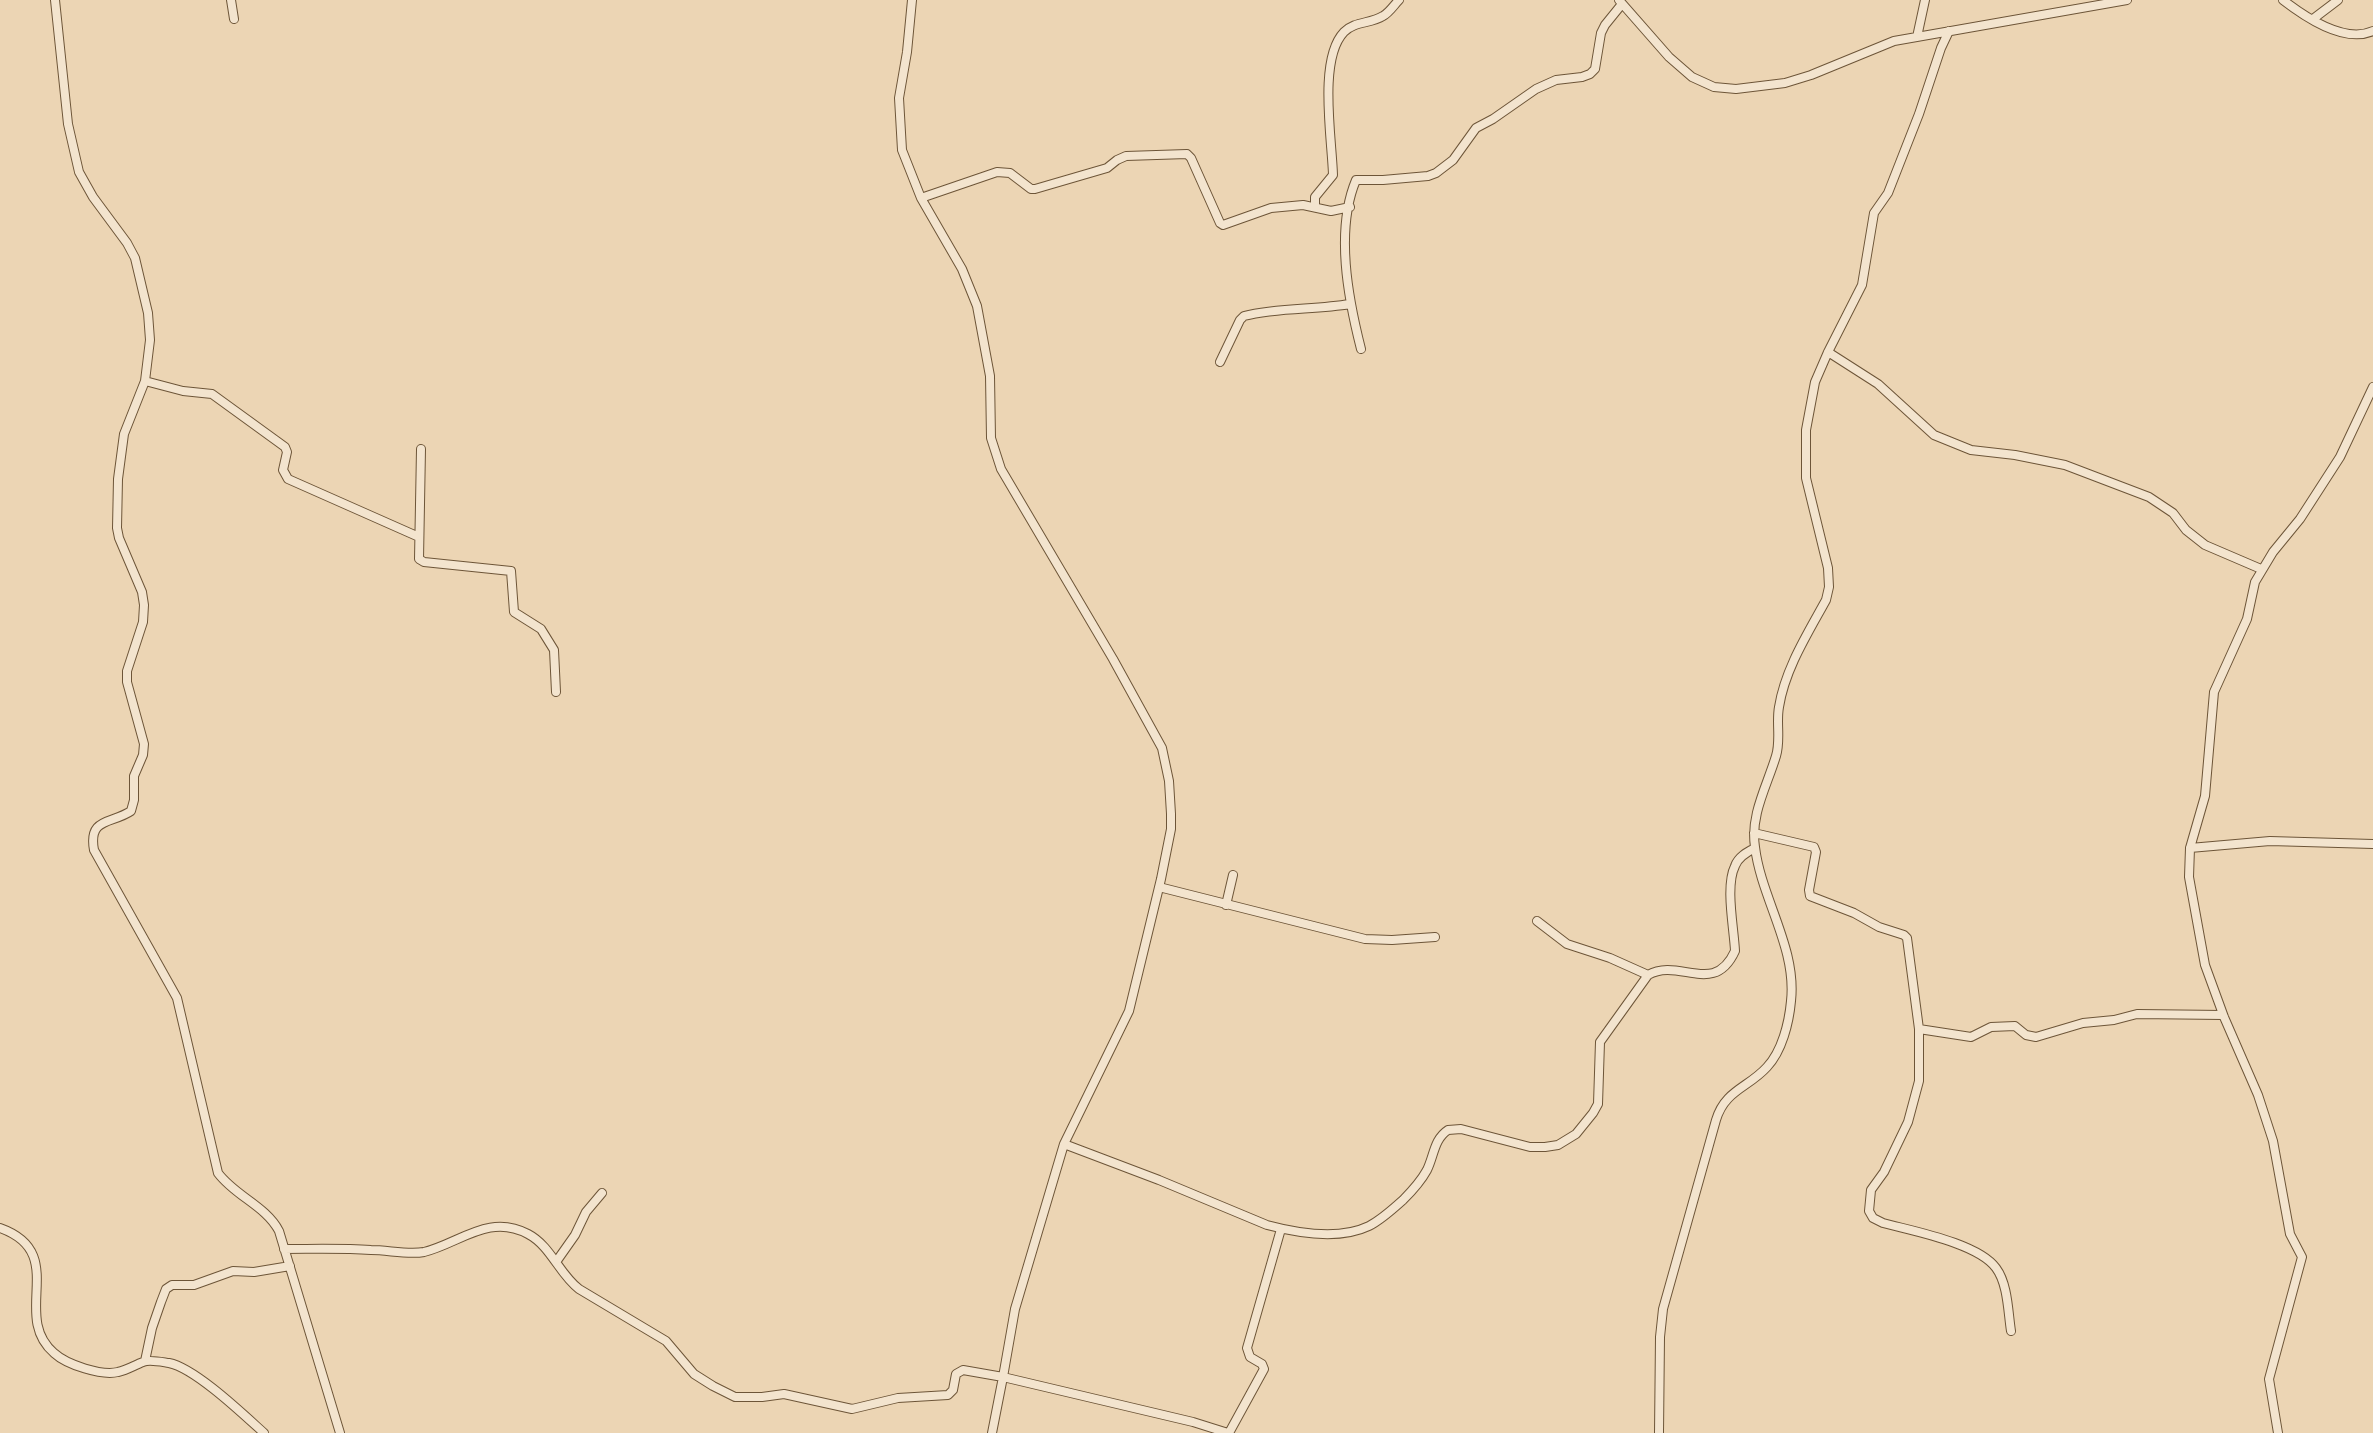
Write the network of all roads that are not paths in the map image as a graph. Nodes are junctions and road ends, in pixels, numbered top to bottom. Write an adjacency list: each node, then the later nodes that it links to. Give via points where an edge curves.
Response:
1 (55, 0): 22 (street, via 68,124 79,172 127,243 141,276 150,340)
2 (231, 0): 10 (street)
3 (912, 0): 15 (street, via 899,113 902,150)
4 (1399, 0): 16 (street, via 1382,17 1360,22 1344,32 1334,49 1329,95 1333,175 1315,197)
5 (1925, 0): 14 (street)
6 (2127, 0): 12 (street)
7 (2283, 0): 11 (street, via 2300,14)
8 (2338, 0): 11 (street)
9 (1620, 2): 14 (street, via 1669,58 1692,77 1701,83 1729,88 1785,83 1894,41); 17 (street, via 1601,33 1595,69 1590,74 1556,80 1536,89 1476,128 1453,160 1436,173 1356,180)
10 (234, 19)
11 (2314, 19): 13 (street, via 2343,33 2360,35)
12 (1949, 31): 14 (street); 20 (street, via 1888,193 1874,213 1862,285)
13 (2373, 31)
14 (1917, 37)
15 (921, 198): 16 (street, via 997,172 1010,173 1035,189 1107,168 1126,156 1187,154 1192,158 1222,224 1272,208); 33 (street, via 962,269 977,306 988,356 990,438 996,456 1162,748 1171,814)
16 (1315, 207): 17 (street, via 1330,211)
17 (1350, 207): 18 (street, via 1345,267)
18 (1350, 304): 19 (street); 21 (street, via 1244,316)
19 (1361, 349)
20 (1828, 352): 26 (street, via 1878,384 1934,435 1970,450 2065,465 2149,496 2174,513 2186,530 2205,545); 28 (street, via 1815,382 1806,430 1806,478 1828,568 1829,587 1826,600 1788,678 1779,708 1779,744 1763,790)
21 (1220, 362)
22 (145, 381): 25 (street, via 183,391 212,394 285,447 283,470 288,478); 44 (street, via 121,449 117,528 144,605 143,622 127,671 144,750 134,776 131,811 100,824 93,835 93,842 98,857 176,998 218,1173 229,1187 275,1222)
23 (2373, 387): 26 (street, via 2340,457 2300,519)
24 (421, 449): 25 (street)
25 (419, 537): 27 (street, via 419,559 424,562 511,571 514,612 541,629 554,650)
26 (2261, 569): 31 (street, via 2247,620 2214,692 2206,796)
27 (556, 692)
28 (1754, 833): 30 (street); 39 (street, via 1814,847 1810,896 1906,936)
29 (2373, 844): 31 (street, via 2270,841)
30 (1755, 848): 37 (street, via 1739,858 1734,866 1731,883 1735,951 1731,959 1716,973 1704,975 1666,969); 54 (street, via 1790,970 1792,998 1785,1034 1772,1060 1726,1100 1716,1120 1663,1309)
31 (2190, 848): 38 (street, via 2189,877 2200,941 2211,985)
32 (1233, 875): 34 (street)
33 (1159, 887): 34 (street); 40 (street, via 1129,1011)
34 (1226, 905): 36 (street, via 1372,940)
35 (1537, 921): 37 (street, via 1567,944)
36 (1435, 936)
37 (1648, 975): 43 (street, via 1600,1042 1597,1108 1567,1140 1558,1145 1530,1147 1461,1129 1448,1130 1438,1141 1427,1170 1416,1186 1370,1226 1324,1234)
38 (2223, 1015): 39 (street, via 2137,1014 2114,1020 2083,1022 2036,1037 2026,1035 2015,1026 1991,1027 1971,1037); 55 (street, via 2258,1095 2273,1141 2290,1234 2302,1257 2269,1378)
39 (1919, 1029): 47 (street, via 1920,1070 1913,1108 1884,1172 1871,1190 1869,1212 1882,1223 1948,1241 1974,1251 1992,1263 2005,1290)
40 (1064, 1144): 43 (street); 49 (street, via 1015,1309)
41 (602, 1193): 45 (street, via 586,1212)
42 (0, 1228): 48 (street, via 13,1233 31,1248 37,1268 38,1326 54,1354 101,1373 121,1372)
43 (1281, 1229): 53 (street, via 1247,1348 1250,1357 1264,1369)
44 (284, 1249): 45 (street, via 424,1252 467,1233 500,1226 529,1234); 46 (street)
45 (556, 1262): 49 (street, via 579,1289 666,1341 694,1374 735,1396 762,1398 784,1394 852,1409 898,1398 948,1395 953,1390 956,1374 963,1370)
46 (290, 1266): 48 (street, via 254,1272 233,1271 194,1286 172,1285 166,1289 161,1302); 51 (street)
47 (2011, 1332)
48 (145, 1361): 50 (street, via 169,1363 185,1370 231,1402)
49 (1003, 1378): 52 (street); 53 (street)
50 (264, 1433)
51 (340, 1433)
52 (992, 1433)
53 (1229, 1433)
54 (1659, 1433)
55 (2278, 1433)

